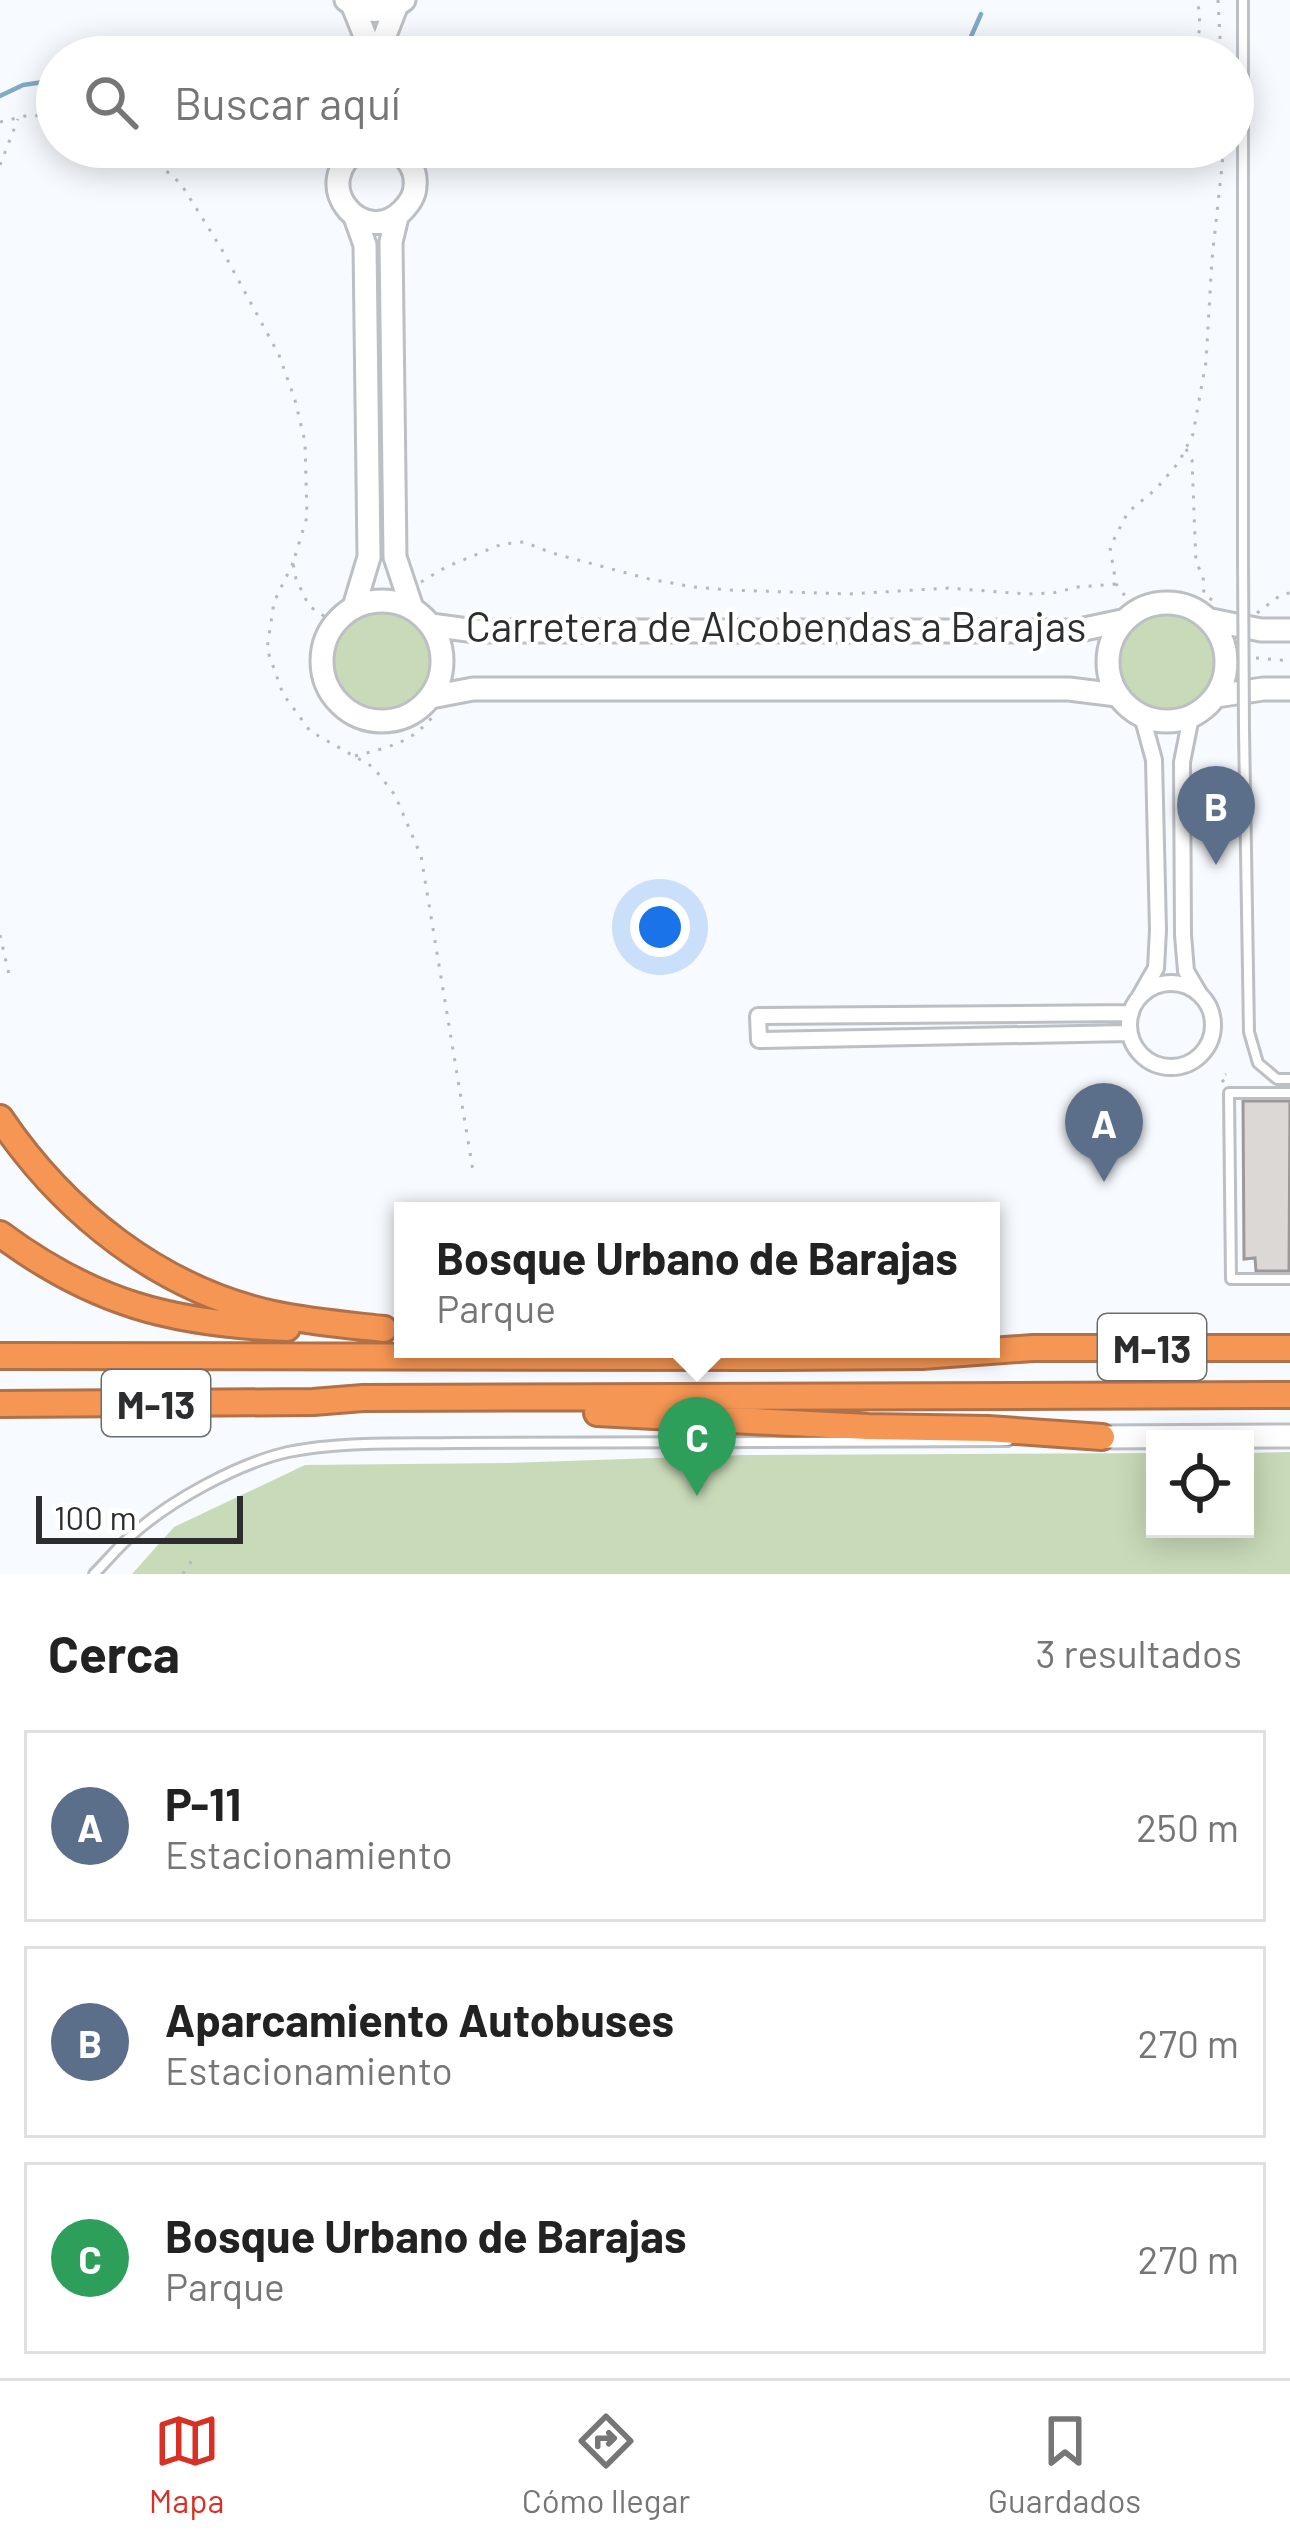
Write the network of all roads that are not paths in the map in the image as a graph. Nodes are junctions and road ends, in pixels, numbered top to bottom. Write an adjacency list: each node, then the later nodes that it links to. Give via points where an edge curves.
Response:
1 (1243, 0): 6 (lane, bridge)
2 (350, 3): 3 (street, via 374,11); 4 (street)
3 (400, 3): 5 (street)
4 (365, 36)
5 (385, 36)
6 (1243, 36)
7 (340, 168): 10 (street, via 337,188)
8 (413, 168): 11 (street, Carretera de Alcobendas a Barajas, via 412,201)
9 (1243, 168): 28 (lane, bridge, via 1249,1032 1258,1063)
10 (355, 217): 11 (street); 13 (street, via 365,245 369,557)
11 (397, 217): 12 (street, Carretera de Alcobendas a Barajas, via 395,557)
12 (409, 600): 13 (street); 16 (street)
13 (354, 607): 21 (street, via 334,623 322,650 336,700 384,722)
14 (1217, 614): 15 (street, via 1183,603 1150,604); 17 (street, via 1261,630); 20 (street, via 1227,671)
15 (1130, 616): 16 (street, Carretera de Alcobendas a Barajas, via 1075,631 475,632); 19 (street, via 1109,644 1107,671)
16 (430, 625): 21 (street, via 443,660)
17 (1290, 630)
18 (1290, 689): 20 (street)
19 (1117, 695): 21 (street, Carretera de Alcobendas a Barajas, via 1069,688 473,689); 22 (street)
20 (1216, 696): 23 (street)
21 (431, 697)
22 (1142, 716): 23 (street); 25 (street, via 1154,760 1158,930 1156,968)
23 (1191, 717): 24 (street, via 1182,762 1183,934 1186,971)
24 (1199, 993): 25 (street, via 1175,983); 27 (street, via 1214,1028 1196,1060 1177,1068 1153,1064)
25 (1140, 996): 26 (street)
26 (1131, 1012): 27 (street); 27 (street, via 758,1016 759,1040)
27 (1129, 1033)
28 (1290, 1079)
29 (1290, 1093): 32 (lane, via 1229,1093 1231,1279)
30 (0, 1118): 33 (highway, via 74,1208 172,1276 268,1313)
31 (0, 1234): 33 (highway, via 82,1286 169,1316 247,1327)
32 (1290, 1279)
33 (393, 1330)
34 (1000, 1346): 36 (highway)
35 (1284, 1346): 36 (highway, M-13)
36 (1033, 1348): 37 (highway, M-13)
37 (1000, 1350)
38 (0, 1356): 39 (highway, M-13)
39 (394, 1356)
40 (1290, 1395): 41 (highway, M-13)
41 (313, 1402): 42 (highway, M-13); 44 (highway)
42 (0, 1404)
43 (1290, 1436): 44 (street)
44 (1102, 1437): 45 (lane, via 387,1444 287,1453 166,1508)
45 (94, 1574)

